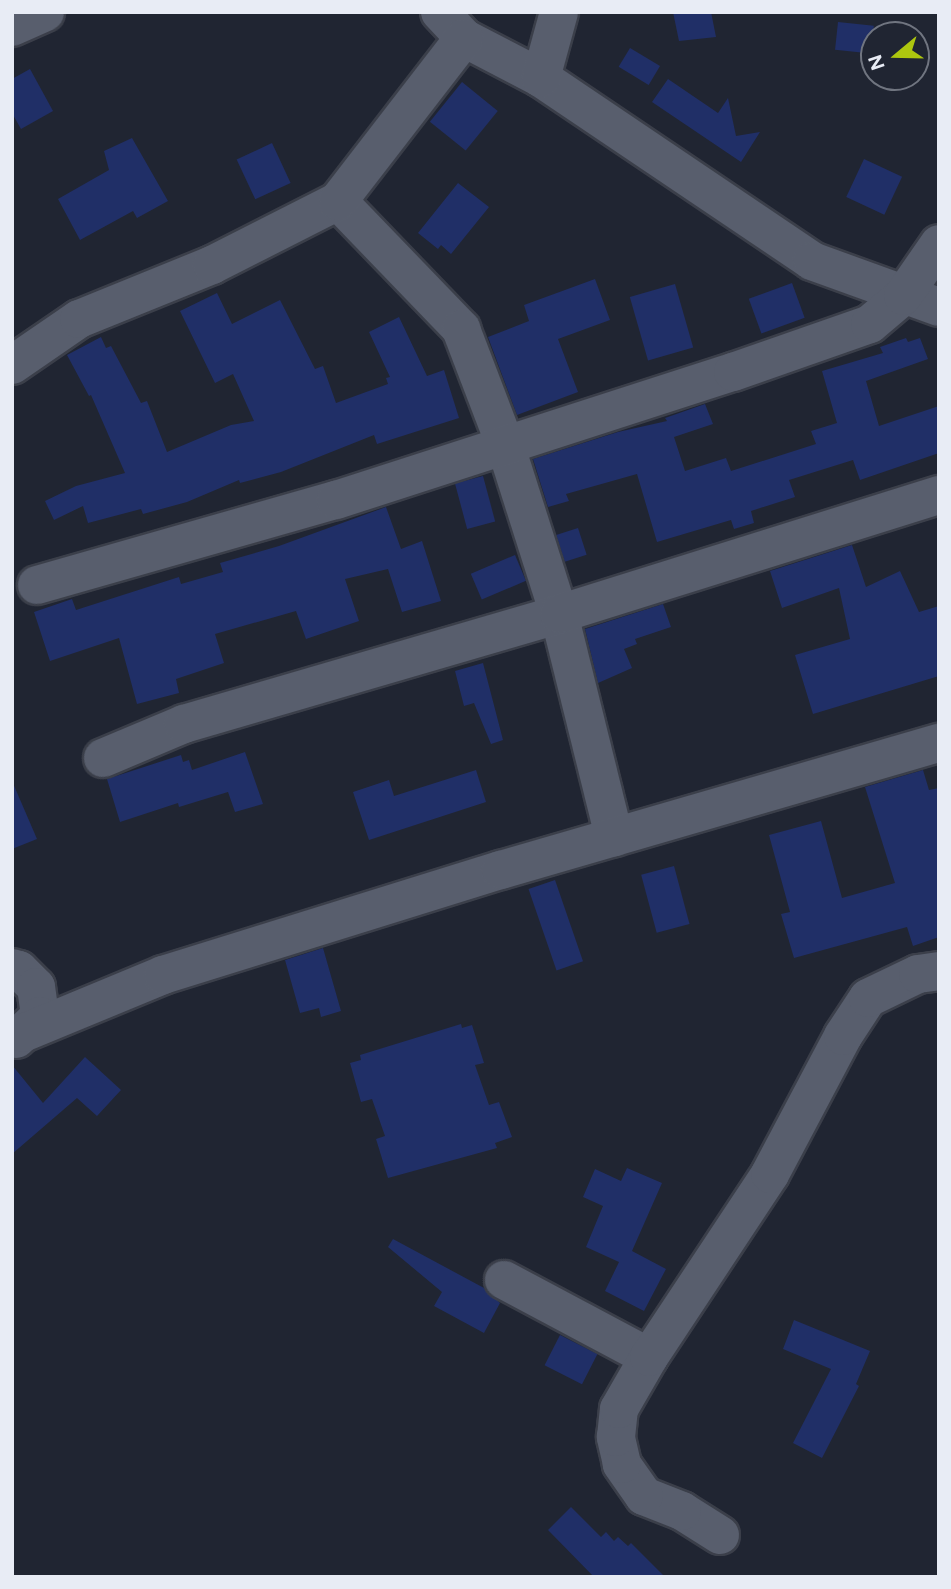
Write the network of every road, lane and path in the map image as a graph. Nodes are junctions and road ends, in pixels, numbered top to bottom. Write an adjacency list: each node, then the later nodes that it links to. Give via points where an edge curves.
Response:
1 (45, 12): 4 (street)
2 (559, 12): 5 (street)
3 (452, 25): 5 (street); 6 (street)
4 (12, 27)
5 (541, 78): 8 (street, via 813,261)
6 (338, 201): 10 (street, via 212,265 79,319); 11 (street, via 461,329)
7 (939, 244): 8 (street)
8 (903, 296): 9 (street); 11 (street, via 870,324)
9 (939, 307)
10 (12, 365)
11 (506, 447): 13 (street); 14 (street)
12 (939, 495): 14 (street)
13 (37, 585)
14 (559, 614): 16 (street, via 184,724); 17 (street)
15 (939, 743): 17 (street)
16 (103, 758)
17 (614, 838): 20 (street, via 163,975)
18 (12, 968): 20 (street, via 36,987 40,1016)
19 (939, 971): 22 (street, via 918,974 869,998 843,1036 770,1174)
20 (18, 1038)
21 (504, 1280): 22 (street)
22 (649, 1357): 23 (street, via 619,1409 616,1437 622,1464 644,1496 682,1511)
23 (720, 1535)

